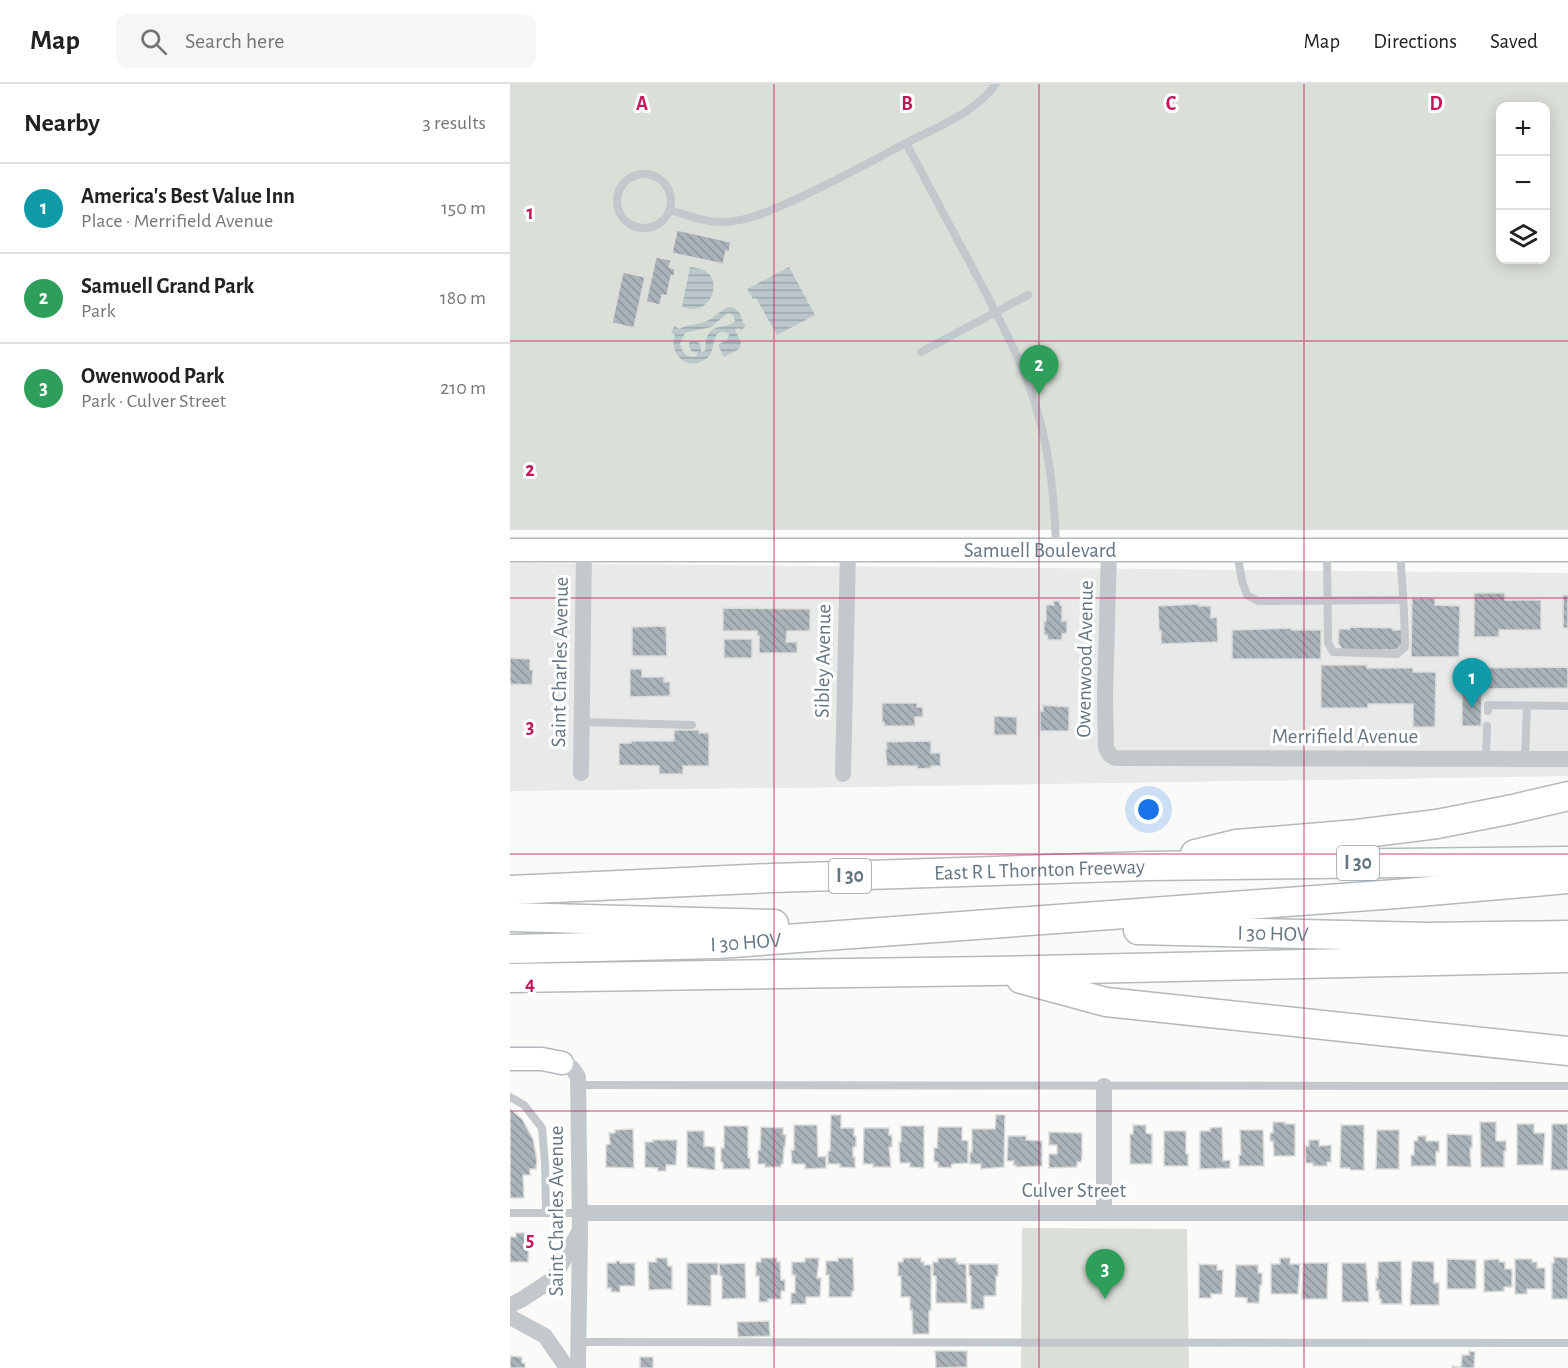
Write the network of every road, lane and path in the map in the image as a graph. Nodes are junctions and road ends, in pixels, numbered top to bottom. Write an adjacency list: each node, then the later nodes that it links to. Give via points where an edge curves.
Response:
1 (996, 84): 2 (lane, via 966,112)
2 (906, 143): 3 (lane, via 830,184 756,216 722,223); 5 (lane)
3 (670, 210): 3 (lane, via 671,195 654,176 637,175 622,185 617,202 619,211 631,225 656,225)
4 (1028, 295): 5 (lane)
5 (996, 312): 6 (lane); 13 (lane, via 1029,387 1047,446)
6 (921, 352)
7 (848, 549): 12 (main road, Samuell Boulevard); 13 (main road, Samuell Boulevard); 29 (street, Sibley Avenue)
8 (1237, 549): 9 (main road, Samuell Boulevard); 14 (main road, Samuell Boulevard); 17 (lane, via 1242,581 1248,595 1258,601)
9 (1328, 549): 10 (main road, Samuell Boulevard); 17 (lane)
10 (1400, 549): 15 (main road, Samuell Boulevard); 16 (lane)
11 (510, 550): 12 (main road, Samuell Boulevard)
12 (584, 550): 21 (street, Saint Charles Avenue)
13 (1056, 550): 14 (main road, Samuell Boulevard)
14 (1109, 550): 26 (street, Owenwood Avenue, via 1106,748 1110,755)
15 (1568, 550)
16 (1403, 600): 17 (lane); 17 (lane, via 1405,647 1397,654 1333,652 1328,642)
17 (1327, 601)
18 (1527, 706): 19 (lane); 20 (lane, via 1488,705); 25 (lane)
19 (1568, 706)
20 (1488, 711)
21 (582, 722): 22 (lane); 28 (street, Saint Charles Avenue)
22 (692, 725)
23 (1487, 726): 24 (lane)
24 (1486, 758): 25 (street, Merrifield Avenue); 26 (street, Merrifield Avenue)
25 (1526, 758): 27 (street, Merrifield Avenue)
26 (1121, 759)
27 (1568, 759)
28 (581, 773)
29 (843, 774)
30 (1568, 796): 32 (highway, via 1437,824 1236,844)
31 (1568, 861): 32 (highway, East R L Thornton Freeway / I 30)
32 (1148, 866): 34 (highway, East R L Thornton Freeway / I 30)
33 (1568, 879): 36 (highway)
34 (510, 888)
35 (510, 917): 36 (highway, I 30 HOV)
36 (979, 926): 37 (highway, I 30 HOV, via 718,945); 38 (highway)
37 (510, 949)
38 (1567, 950): 39 (highway)
39 (991, 971): 40 (highway); 41 (highway, via 1106,1002)
40 (510, 978)
41 (1568, 1051)
42 (510, 1059): 43 (main road)
43 (562, 1063): 44 (street, via 572,1068)
44 (579, 1085): 45 (lane); 51 (street, Saint Charles Avenue)
45 (1104, 1086): 46 (lane); 48 (street)
46 (1568, 1086)
47 (510, 1097): 50 (lane, via 524,1105 542,1128)
48 (1104, 1212): 51 (street, Culver Street); 52 (street, Culver Street)
49 (510, 1213): 50 (lane)
50 (546, 1213): 51 (lane)
51 (580, 1213): 53 (street, Saint Charles Avenue)
52 (1568, 1213)
53 (580, 1232): 54 (street, via 553,1279); 56 (street, Saint Charles Avenue)
54 (510, 1305)
55 (510, 1317): 58 (street, via 545,1335)
56 (579, 1342): 57 (lane); 59 (street, Saint Charles Avenue)
57 (1568, 1343)
58 (567, 1368)
59 (578, 1368)

